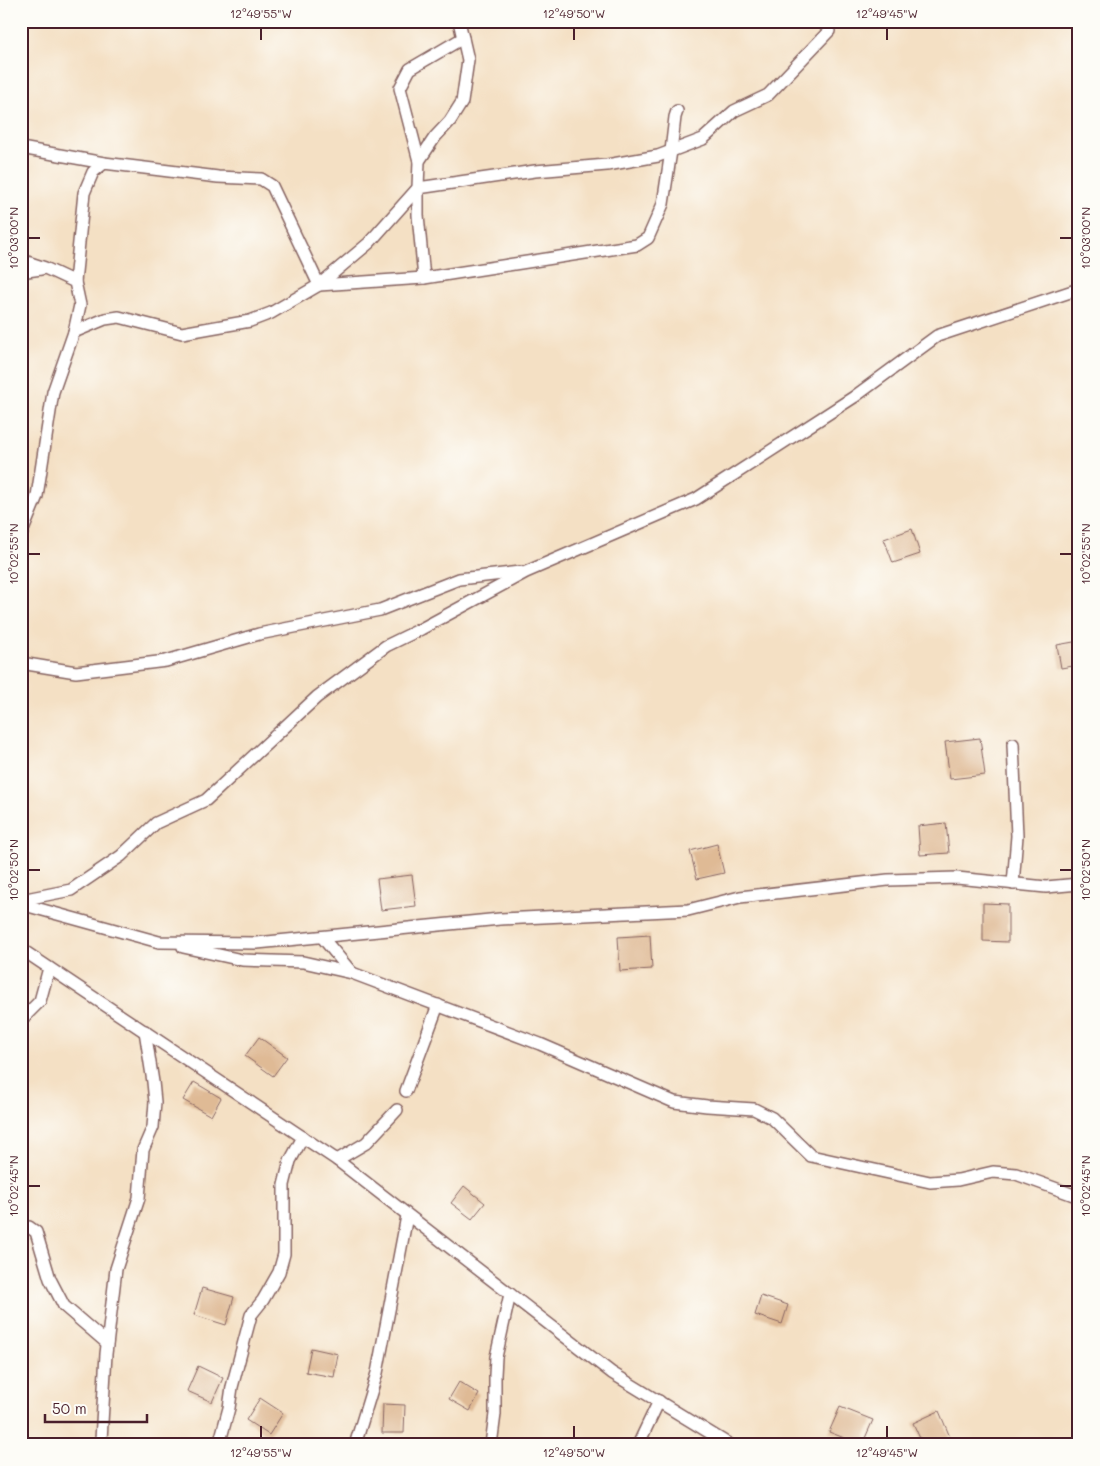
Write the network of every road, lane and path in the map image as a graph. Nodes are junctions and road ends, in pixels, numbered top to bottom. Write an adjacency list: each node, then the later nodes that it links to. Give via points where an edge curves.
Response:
1 (459, 21): 3 (street)
2 (829, 31): 6 (street, via 768,95 734,111 703,139)
3 (463, 38): 7 (street, via 468,60 462,102); 7 (street, via 410,69 400,88)
4 (677, 111): 6 (street)
5 (21, 148): 8 (street)
6 (671, 151): 9 (street, via 607,165 535,171); 13 (street, via 663,204 648,238 637,245)
7 (419, 161): 9 (street)
8 (104, 163): 14 (street, via 93,172 84,193); 15 (street, via 261,179 272,186)
9 (418, 188): 13 (street); 15 (street, via 369,243)
10 (21, 260): 11 (street)
11 (45, 268): 12 (street); 14 (street)
12 (21, 273)
13 (424, 278): 15 (street)
14 (75, 282): 17 (street, via 80,305)
15 (319, 285): 17 (street, via 250,322 182,333 119,317 105,318)
16 (1079, 289): 19 (street, via 937,336 854,397 696,499)
17 (74, 332): 18 (street, via 53,392 37,496)
18 (21, 535)
19 (526, 572): 20 (street, via 459,579 380,610 259,634 166,661 76,672); 24 (street, via 386,646 317,697 206,800 156,823 121,856 71,890)
20 (21, 662)
21 (1012, 744): 22 (street, via 1017,836)
22 (1013, 884): 23 (street, via 1046,887); 26 (street, via 957,878 888,880 740,897 688,910 500,919)
23 (1079, 884)
24 (21, 900)
25 (21, 904): 27 (street)
26 (322, 936): 27 (street, via 257,943); 30 (street)
27 (160, 942): 30 (street, via 242,960 303,962)
28 (21, 949): 29 (street)
29 (49, 968): 32 (street, via 40,1001); 33 (street)
30 (352, 973): 31 (street)
31 (438, 1005): 34 (street); 38 (street, via 540,1044 674,1102 754,1109 772,1118 811,1156 930,1182 993,1172 1016,1174)
32 (21, 1020)
33 (145, 1031): 36 (street); 42 (street, via 153,1082 153,1127 143,1150 139,1198 116,1269)
34 (406, 1090)
35 (397, 1110): 37 (street, via 366,1143)
36 (303, 1137): 37 (street); 45 (street, via 290,1161 284,1185 284,1254 278,1272 251,1315)
37 (337, 1160): 39 (street)
38 (1079, 1197)
39 (407, 1216): 41 (street); 46 (street, via 377,1372)
40 (21, 1227): 42 (street, via 36,1232 50,1279 64,1306)
41 (510, 1294): 43 (street, via 612,1373); 47 (street, via 496,1357)
42 (107, 1344): 44 (street)
43 (659, 1401): 48 (street); 49 (street)
44 (102, 1445)
45 (219, 1445)
46 (355, 1445)
47 (491, 1445)
48 (638, 1445)
49 (730, 1445)

